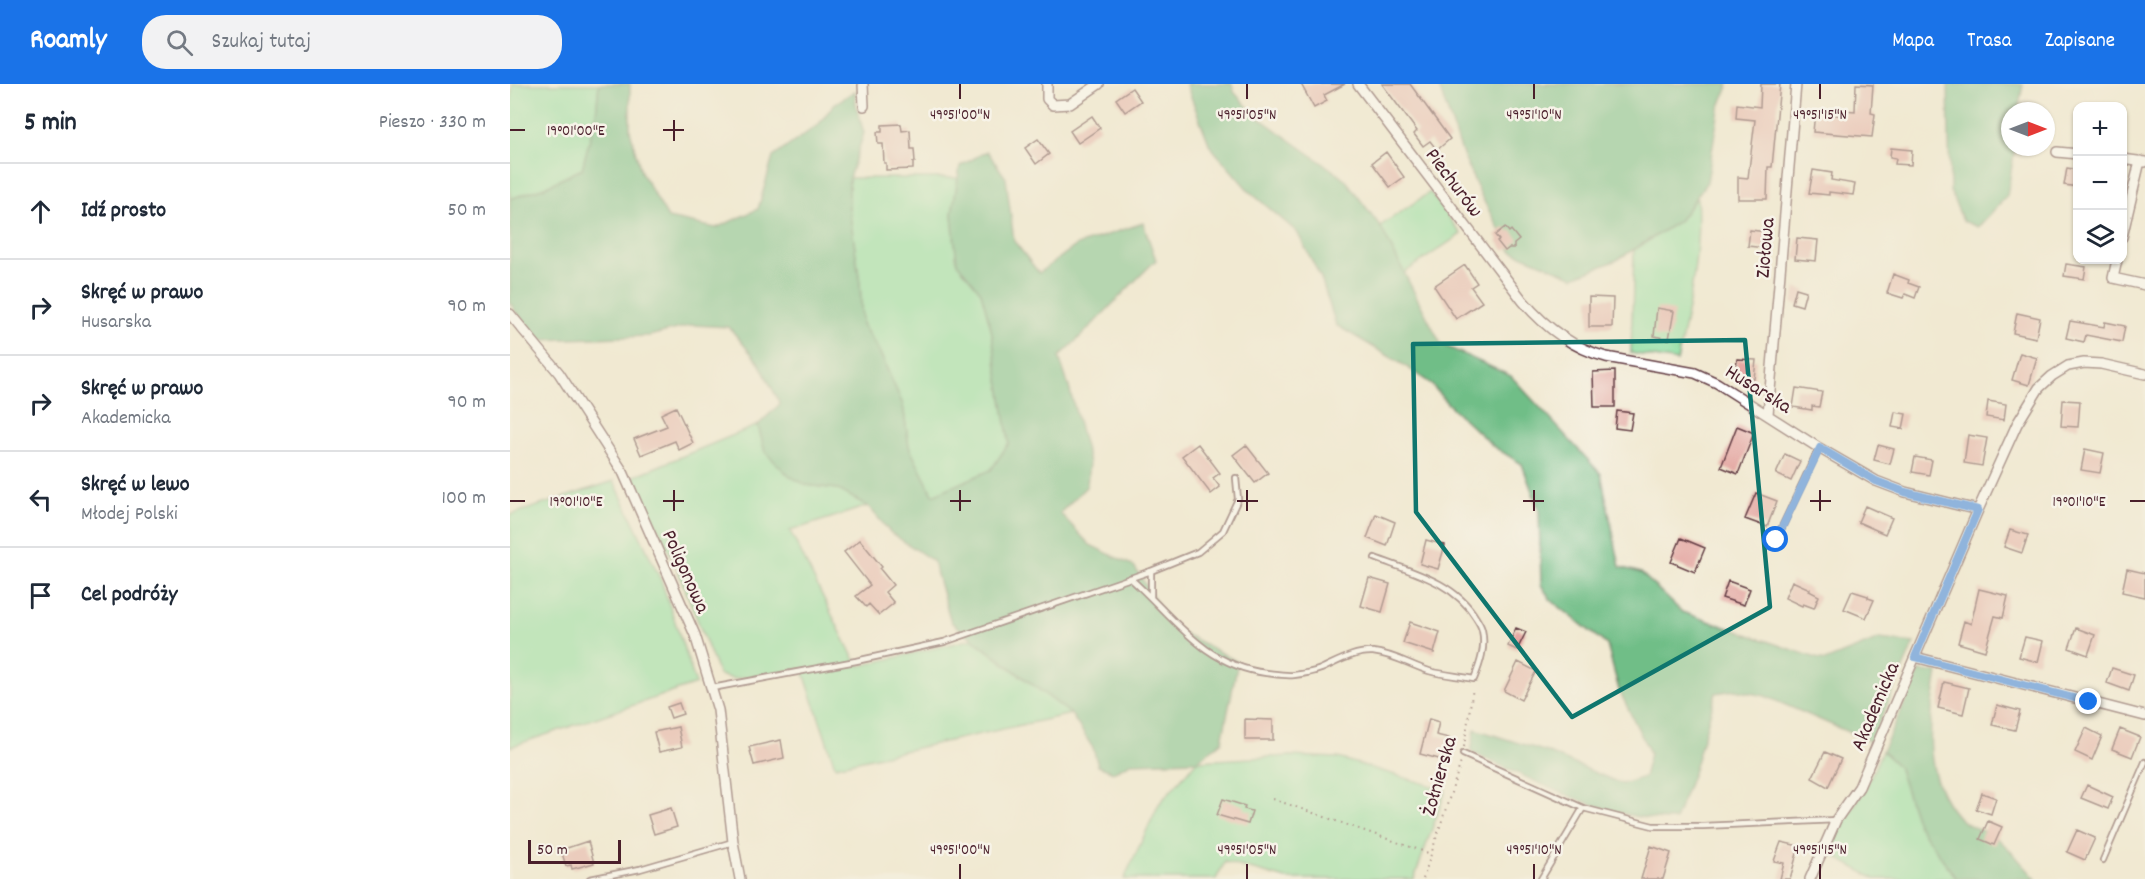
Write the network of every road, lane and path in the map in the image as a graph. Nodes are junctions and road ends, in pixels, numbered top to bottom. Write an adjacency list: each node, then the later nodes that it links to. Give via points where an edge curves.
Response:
1 (863, 84): 6 (street)
2 (1047, 84): 3 (street, via 1047,99 1053,105 1070,104)
3 (1099, 84)
4 (1358, 84): 14 (street, Piechurów)
5 (1796, 84): 17 (street, Ziołowa)
6 (864, 106)
7 (2057, 152): 8 (street)
8 (2073, 154)
9 (2127, 160): 10 (street)
10 (2142, 161): 11 (street)
11 (2127, 218)
12 (2116, 264): 13 (street, via 2113,278)
13 (2145, 285)
14 (1523, 301): 17 (street, Husarska, via 1546,325 1580,348 1605,357 1695,373)
15 (510, 314): 28 (street, Poligonowa, via 559,373 623,472 695,635)
16 (2145, 374): 20 (street, Akademicka, via 2084,363 2068,366 2052,376 2022,415)
17 (1768, 414): 18 (street, Husarska)
18 (1820, 448): 20 (street, Husarska, via 1886,485); 21 (lane)
19 (1236, 478): 23 (lane, via 1238,499 1223,531 1198,552)
20 (1978, 510): 26 (street, Akademicka)
21 (1776, 540)
22 (1375, 558): 27 (lane, via 1438,582 1468,605 1482,629 1483,656)
23 (1151, 571): 24 (lane); 25 (lane)
24 (1130, 578): 25 (lane); 28 (lane, via 944,642)
25 (1151, 597): 27 (lane, via 1176,626 1206,651 1232,665 1291,675 1370,652 1387,654 1430,671)
26 (1915, 657): 29 (street); 34 (street, Akademicka, via 1859,787)
27 (1474, 679): 30 (path, Żołnierska)
28 (712, 688): 35 (street, Poligonowa)
29 (2145, 716)
30 (1463, 754): 33 (lane); 36 (path, Żołnierska)
31 (2145, 762): 37 (lane)
32 (1273, 799): 36 (path)
33 (1583, 808): 34 (lane, via 1653,826); 41 (lane)
34 (1836, 820): 42 (street, Akademicka)
35 (733, 842): 38 (lane); 39 (street, Poligonowa)
36 (1431, 854): 40 (path, Żołnierska)
37 (2103, 860)
38 (590, 879)
39 (740, 879)
40 (1423, 879)
41 (1540, 879)
42 (1810, 879)

